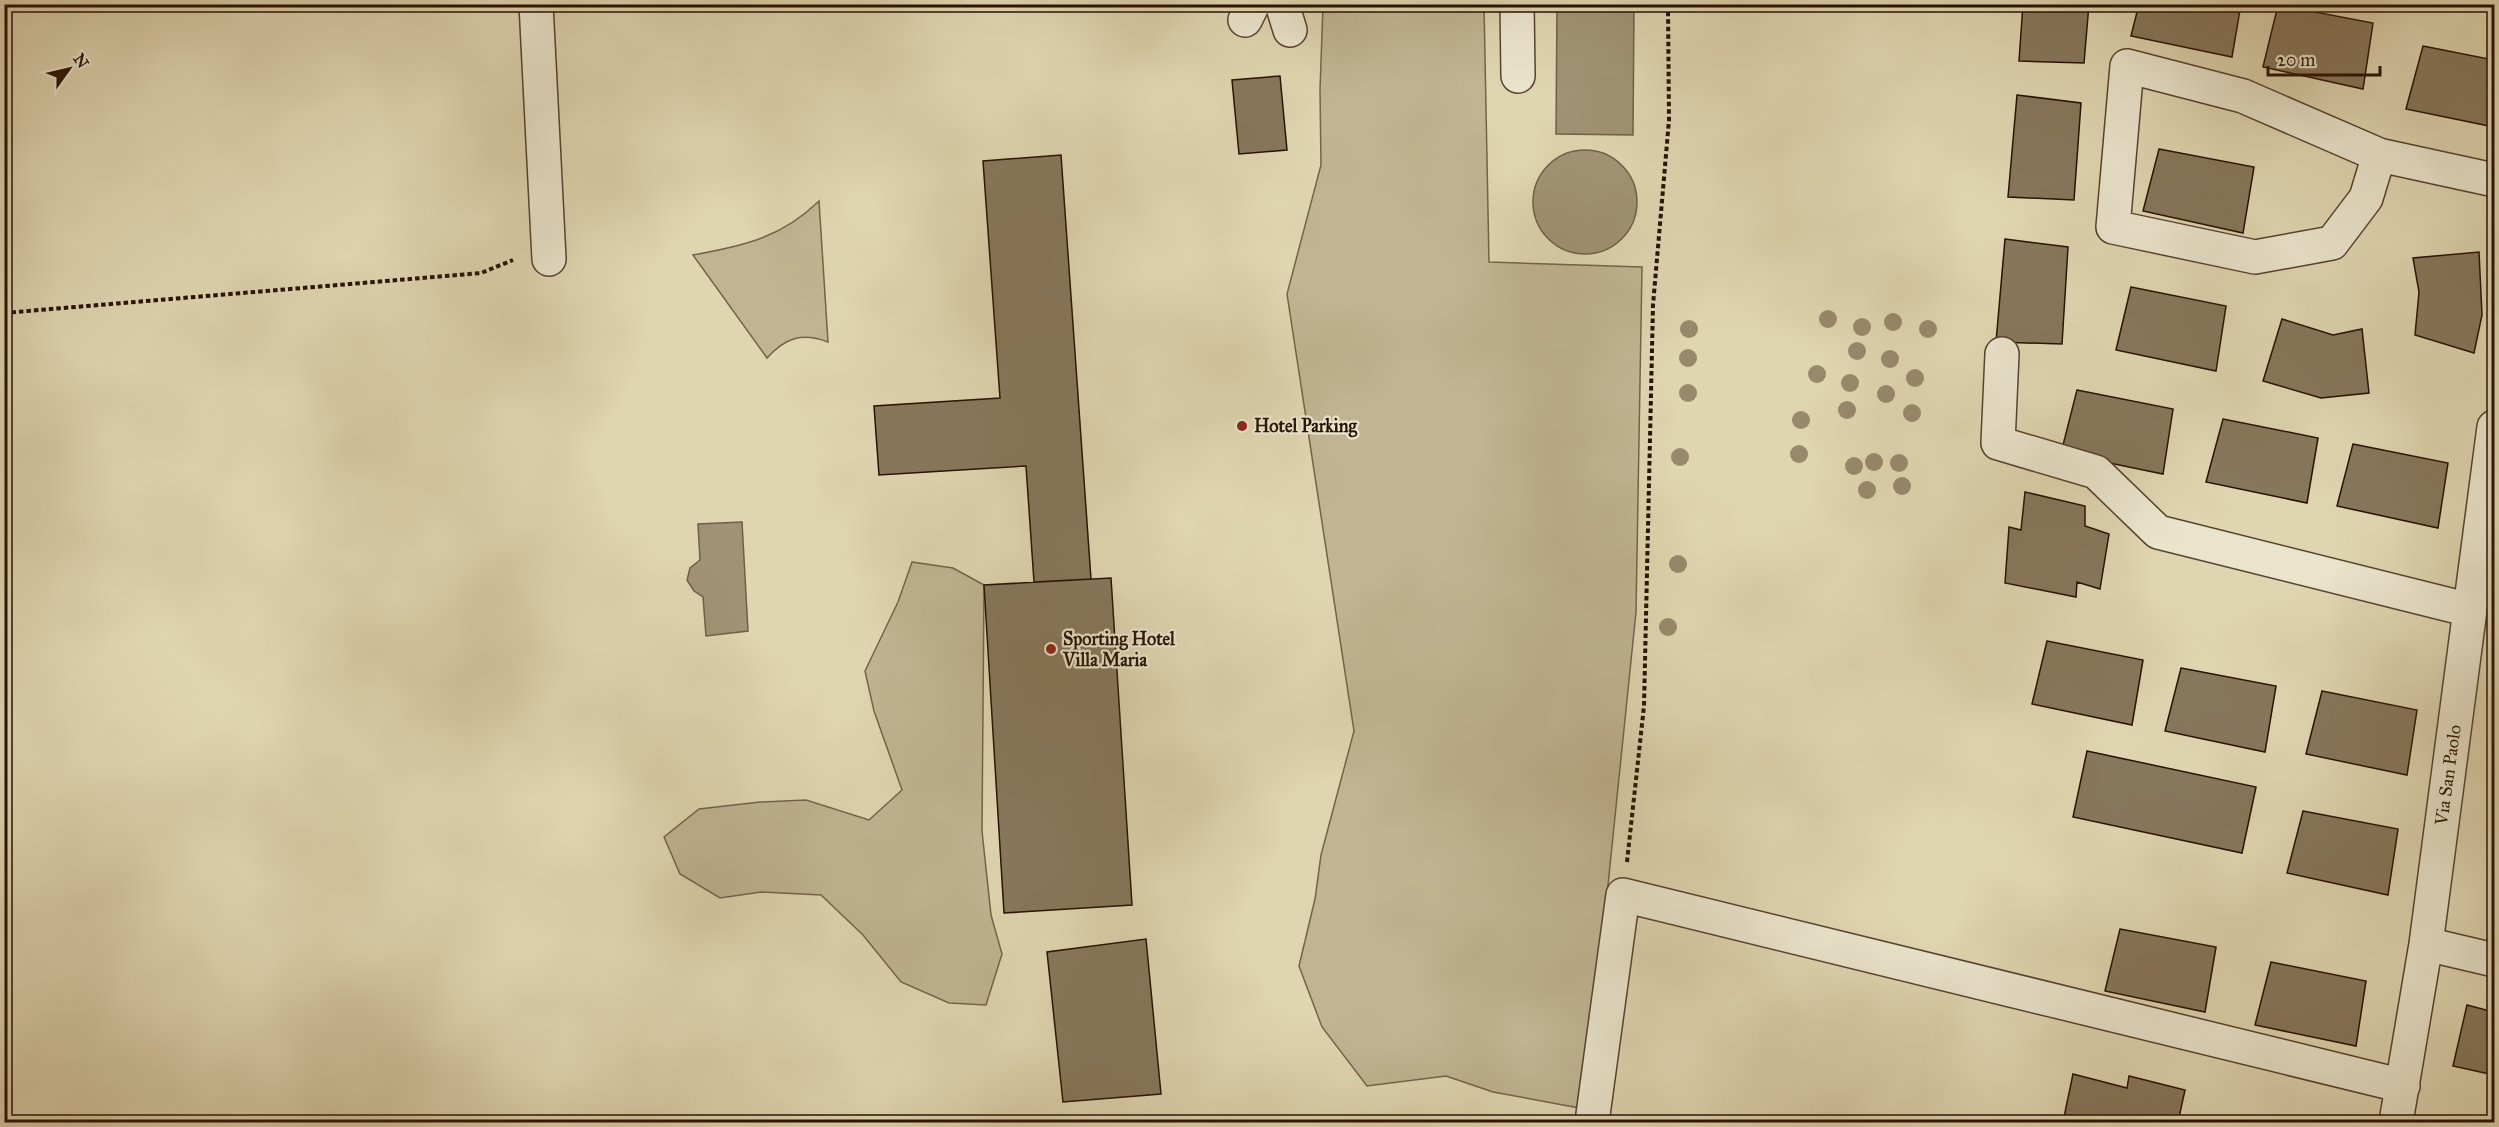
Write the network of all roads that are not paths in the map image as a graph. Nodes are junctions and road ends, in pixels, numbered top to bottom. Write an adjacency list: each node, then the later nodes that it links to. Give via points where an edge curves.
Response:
1 (536, 4): 6 (street)
2 (1517, 4): 3 (street)
3 (1518, 76)
4 (2379, 155): 4 (street, via 2243,96 2127,66 2113,227 2255,257 2332,243 2366,198); 5 (street)
5 (2494, 180)
6 (533, 259)
7 (2002, 354): 9 (street, via 1998,443 2096,472 2158,532)
8 (2494, 427): 9 (street, Via San Paolo)
9 (2470, 610): 10 (street, Via San Paolo)
10 (2426, 944): 11 (street); 12 (street, Via San Paolo)
11 (2494, 960)
12 (2403, 1086): 13 (street, via 1623,895); 14 (street, Via San Paolo)
13 (1592, 1122)
14 (2396, 1122)

